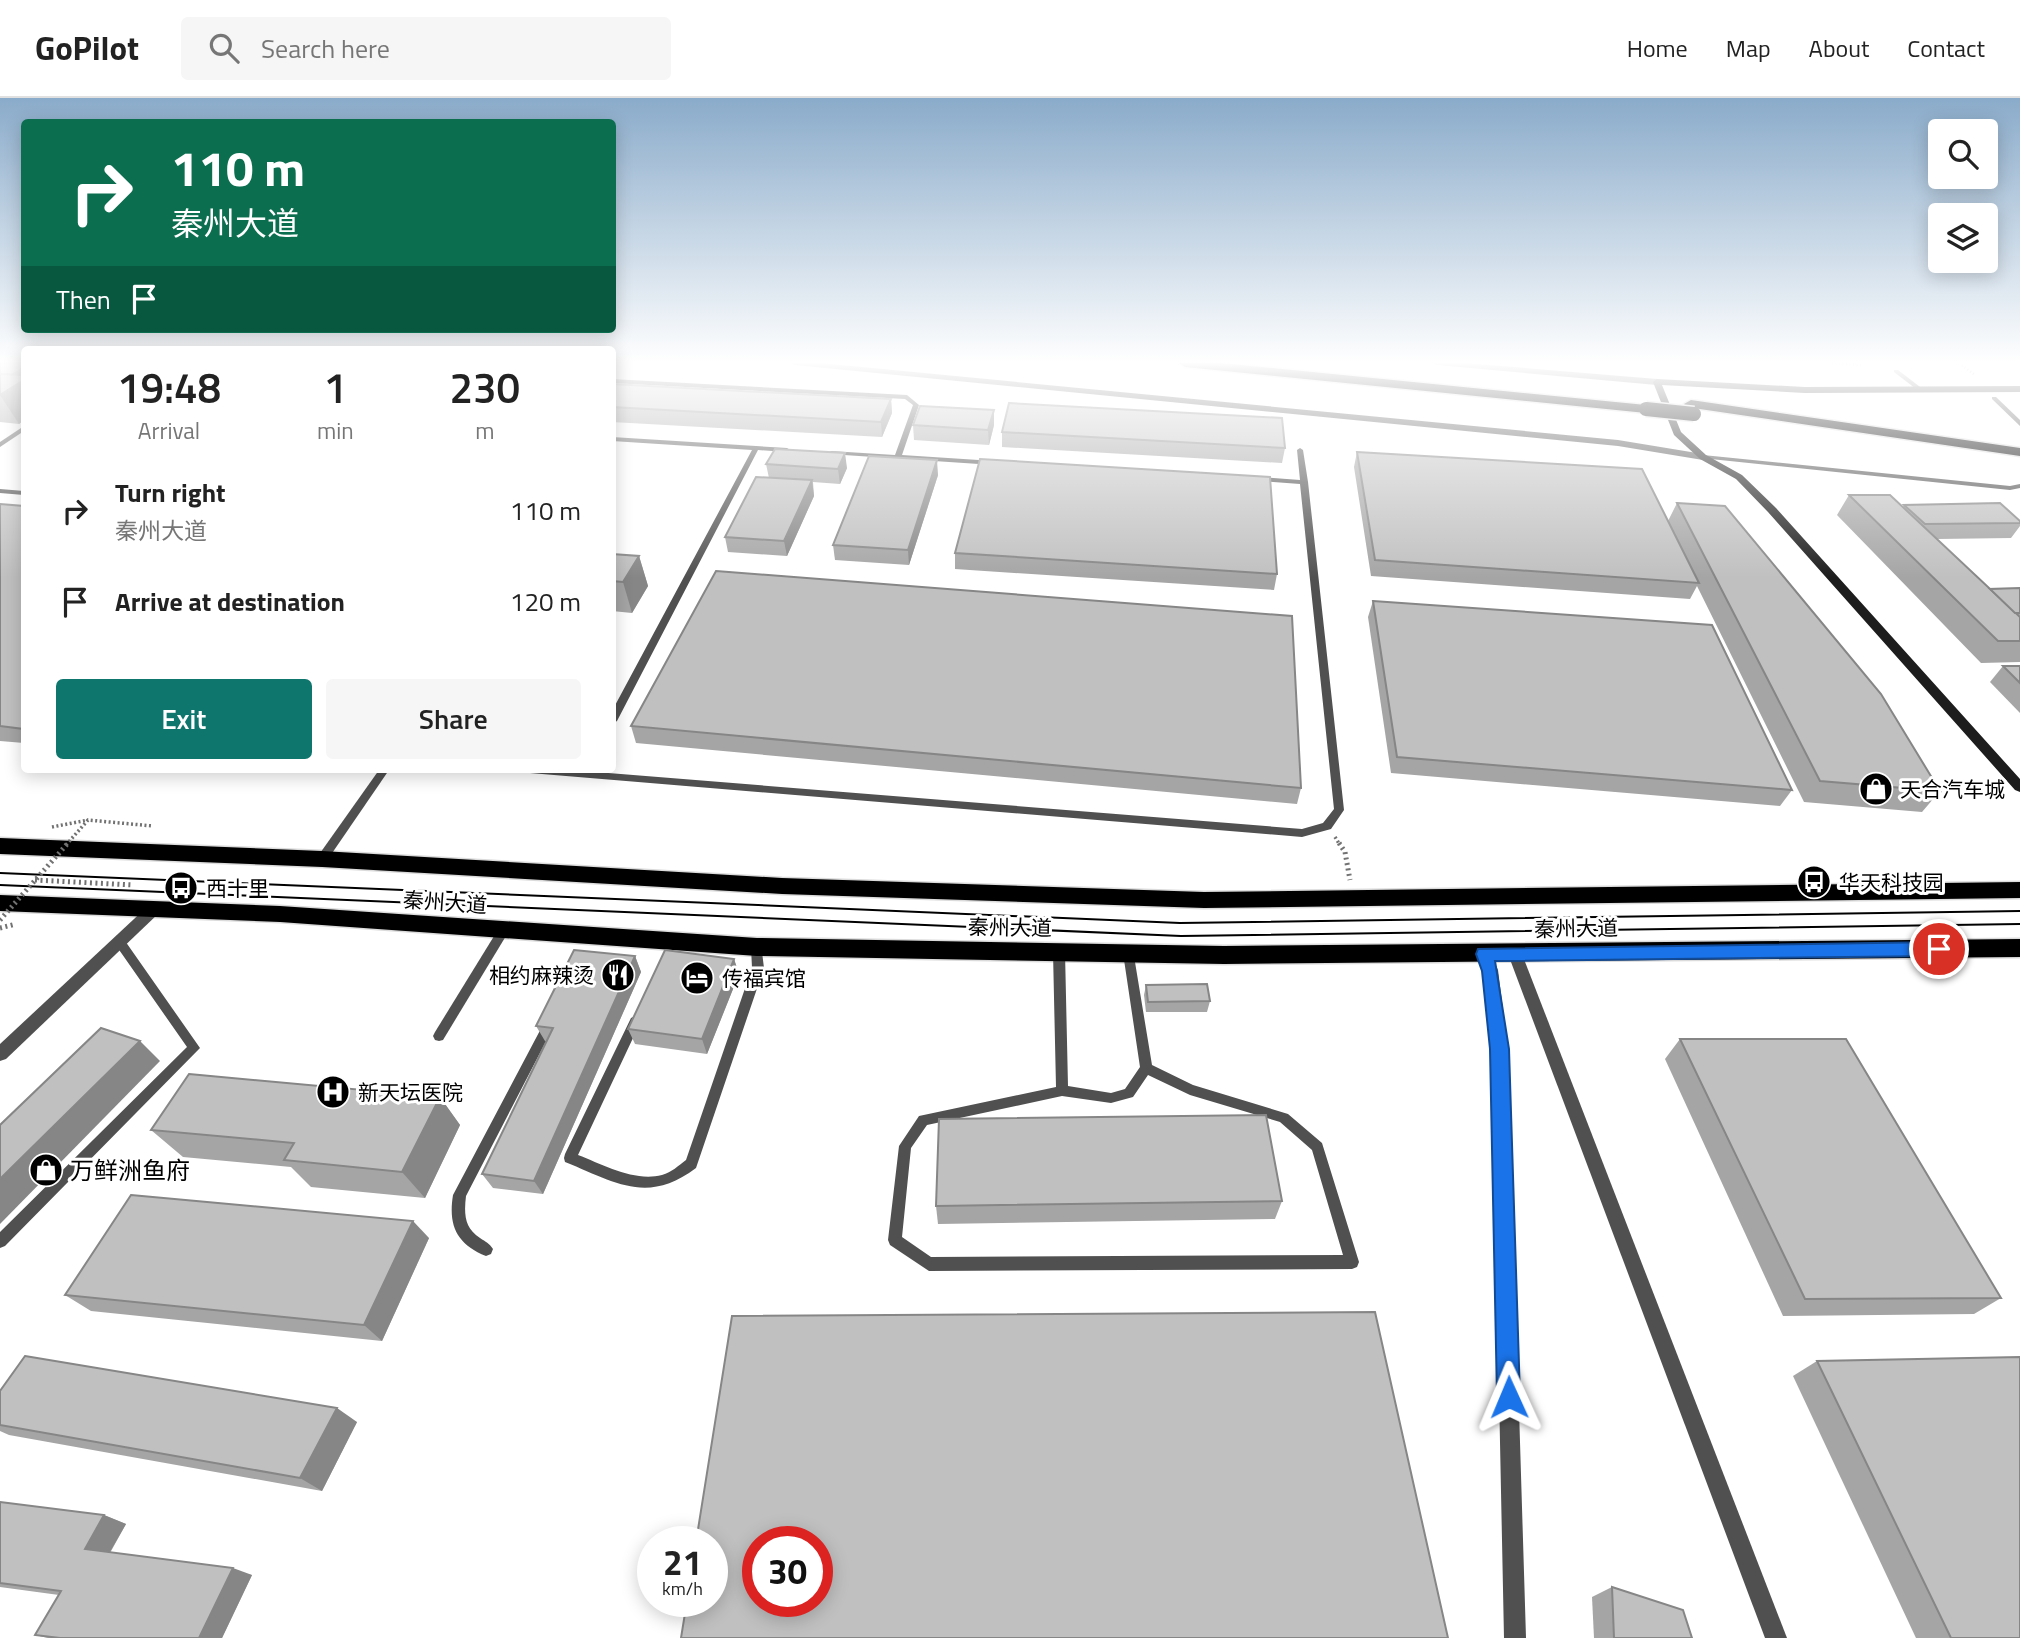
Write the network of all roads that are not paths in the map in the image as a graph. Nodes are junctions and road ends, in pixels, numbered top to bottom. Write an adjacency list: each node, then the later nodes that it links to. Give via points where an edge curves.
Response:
1 (14, 435): 8 (lane)
2 (906, 435): 14 (lane)
3 (1534, 435): 15 (street)
4 (1679, 435): 15 (street)
5 (1850, 435): 16 (highway)
6 (1890, 435): 13 (highway)
7 (616, 439): 9 (lane)
8 (0, 445)
9 (757, 448): 10 (lane); 23 (lane)
10 (795, 450)
11 (1300, 450): 19 (lane)
12 (821, 452): 14 (lane)
13 (2020, 452)
14 (898, 457): 17 (lane)
15 (1703, 457): 20 (lane); 26 (street, via 1739,477 1772,510)
16 (2020, 463)
17 (1006, 464)
18 (1250, 478): 19 (lane)
19 (1304, 482): 25 (lane, via 1339,810 1327,826 1302,832)
20 (2020, 486)
21 (0, 491): 22 (lane)
22 (21, 493)
23 (616, 713)
24 (382, 773): 28 (lane)
25 (598, 773)
26 (2020, 787)
27 (0, 846): 28 (highway, 秦州大道)
28 (322, 859): 29 (highway, 秦州大道, via 809,887 1204,900)
29 (2020, 890)
30 (0, 903): 31 (highway, 秦州大道)
31 (154, 909): 32 (highway, 秦州大道); 33 (street)
32 (503, 931): 34 (highway, 秦州大道, via 671,946); 42 (lane)
33 (118, 941): 43 (street); 46 (lane, via 194,1048)
34 (758, 947): 36 (highway, 秦州大道); 40 (lane, via 758,968 691,1164 681,1174 657,1184 635,1183 570,1158)
35 (2020, 948): 39 (highway, 秦州大道)
36 (1059, 952): 37 (highway, 秦州大道); 45 (lane)
37 (1129, 953): 38 (highway, 秦州大道); 44 (lane)
38 (1484, 954): 39 (highway, 秦州大道); 48 (street, via 1500,1049)
39 (1515, 954): 49 (street)
40 (640, 1011)
41 (553, 1016): 47 (lane, via 460,1195 459,1226 465,1236)
42 (439, 1036)
43 (0, 1054)
44 (1146, 1068): 45 (lane, via 1129,1093 1111,1098); 45 (lane, via 1190,1090 1284,1118 1317,1147 1352,1262 929,1264 895,1240 905,1146 923,1121)
45 (1062, 1091)
46 (0, 1241)
47 (486, 1249)
48 (1515, 1638)
49 (1776, 1638)

